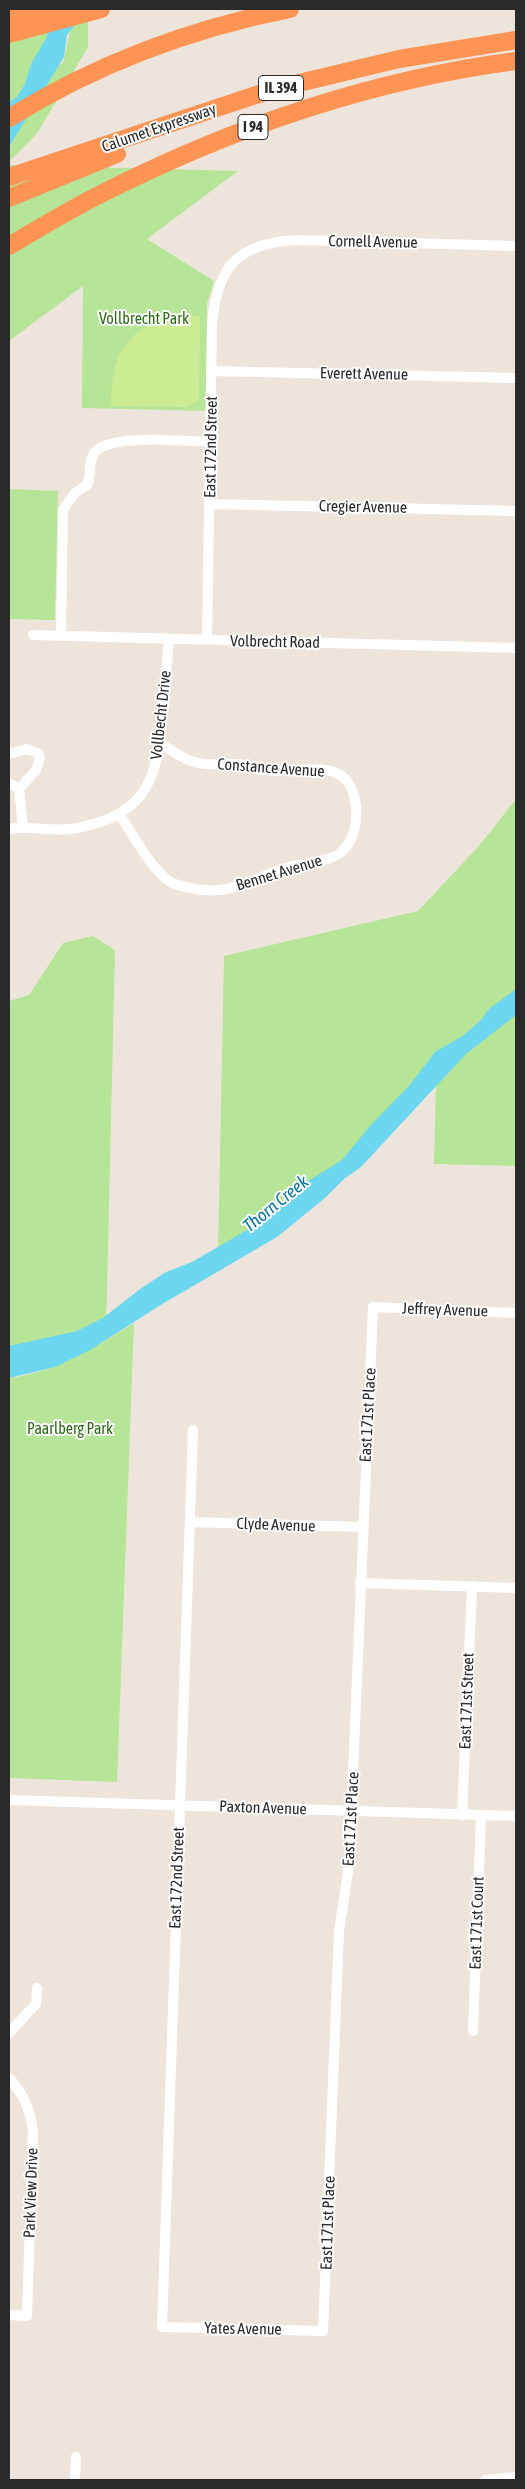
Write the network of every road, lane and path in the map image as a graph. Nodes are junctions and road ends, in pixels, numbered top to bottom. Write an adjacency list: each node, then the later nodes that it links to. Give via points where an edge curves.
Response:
1 (52, 9): 5 (highway)
2 (290, 9): 9 (highway, via 181,37 91,72)
3 (97, 10): 5 (highway)
4 (9, 18): 5 (highway)
5 (31, 20): 6 (highway)
6 (9, 34)
7 (516, 40): 10 (highway, Calumet Expressway / IL 394, via 399,59 274,90)
8 (516, 60): 13 (highway, I 94, via 403,82 250,128 104,192)
9 (9, 118)
10 (52, 172): 11 (highway, Calumet Expressway / IL 394); 12 (highway)
11 (9, 177)
12 (9, 198)
13 (9, 246)
14 (516, 246): 15 (street, Cornell Avenue, via 297,240 261,245)
15 (235, 260): 16 (street, East 172nd Street, via 219,284 214,299)
16 (212, 371): 17 (street, Everett Avenue); 18 (street, East 172nd Street)
17 (516, 378)
18 (211, 442): 19 (street, East 172nd Street); 22 (street, via 132,440 96,450 91,458 88,484 74,494 63,510)
19 (210, 504): 20 (street, Cregier Avenue); 24 (street, East 172nd Street)
20 (516, 511)
21 (33, 635): 22 (street, Volbrecht Road)
22 (61, 636): 23 (street, Volbrecht Road)
23 (168, 639): 24 (street, Volbrecht Road); 26 (street, Vollbecht Drive)
24 (207, 640): 25 (street, Volbrecht Road)
25 (516, 648)
26 (161, 744): 29 (street, Constance Avenue, via 194,762 243,765 262,770 327,770 338,773); 31 (street, Vollbecht Drive, via 148,786)
27 (9, 754): 30 (street, via 26,749 38,753 40,758 36,770)
28 (9, 783): 30 (street)
29 (350, 785): 31 (street, Bennet Avenue, via 354,794 355,821 352,835 340,853 225,890 200,890 170,882 157,870)
30 (19, 789): 32 (street)
31 (120, 814): 32 (street, Vollbecht Drive, via 99,824 75,829)
32 (23, 827): 33 (street, Vollbecht Drive)
33 (9, 829)
34 (373, 1307): 35 (street, Jeffrey Avenue); 38 (street, East 171st Place)
35 (516, 1313)
36 (193, 1430): 37 (street, East 172nd Street)
37 (190, 1522): 38 (street, Clyde Avenue); 43 (street, East 172nd Street)
38 (362, 1528): 39 (street, East 171st Place)
39 (360, 1583): 40 (street); 44 (street, East 171st Place)
40 (472, 1586): 41 (street); 45 (street, East 171st Street)
41 (516, 1588)
42 (9, 1800): 43 (street, Paxton Avenue)
43 (180, 1805): 44 (street, Paxton Avenue); 53 (street, East 172nd Street)
44 (352, 1811): 45 (street, Paxton Avenue); 54 (street, East 171st Place, via 348,1880 339,1932)
45 (462, 1815): 46 (street, Paxton Avenue)
46 (481, 1815): 47 (street, Paxton Avenue); 49 (street, East 171st Court)
47 (516, 1816)
48 (37, 1988): 50 (street, via 36,2004)
49 (473, 2031)
50 (9, 2033)
51 (9, 2078): 52 (street, Park View Drive, via 29,2108 34,2131 27,2316)
52 (9, 2315)
53 (162, 2326): 54 (street, Yates Avenue)
54 (323, 2330)
55 (76, 2457): 57 (street)
56 (516, 2477): 58 (street)
57 (75, 2480)
58 (486, 2480)

